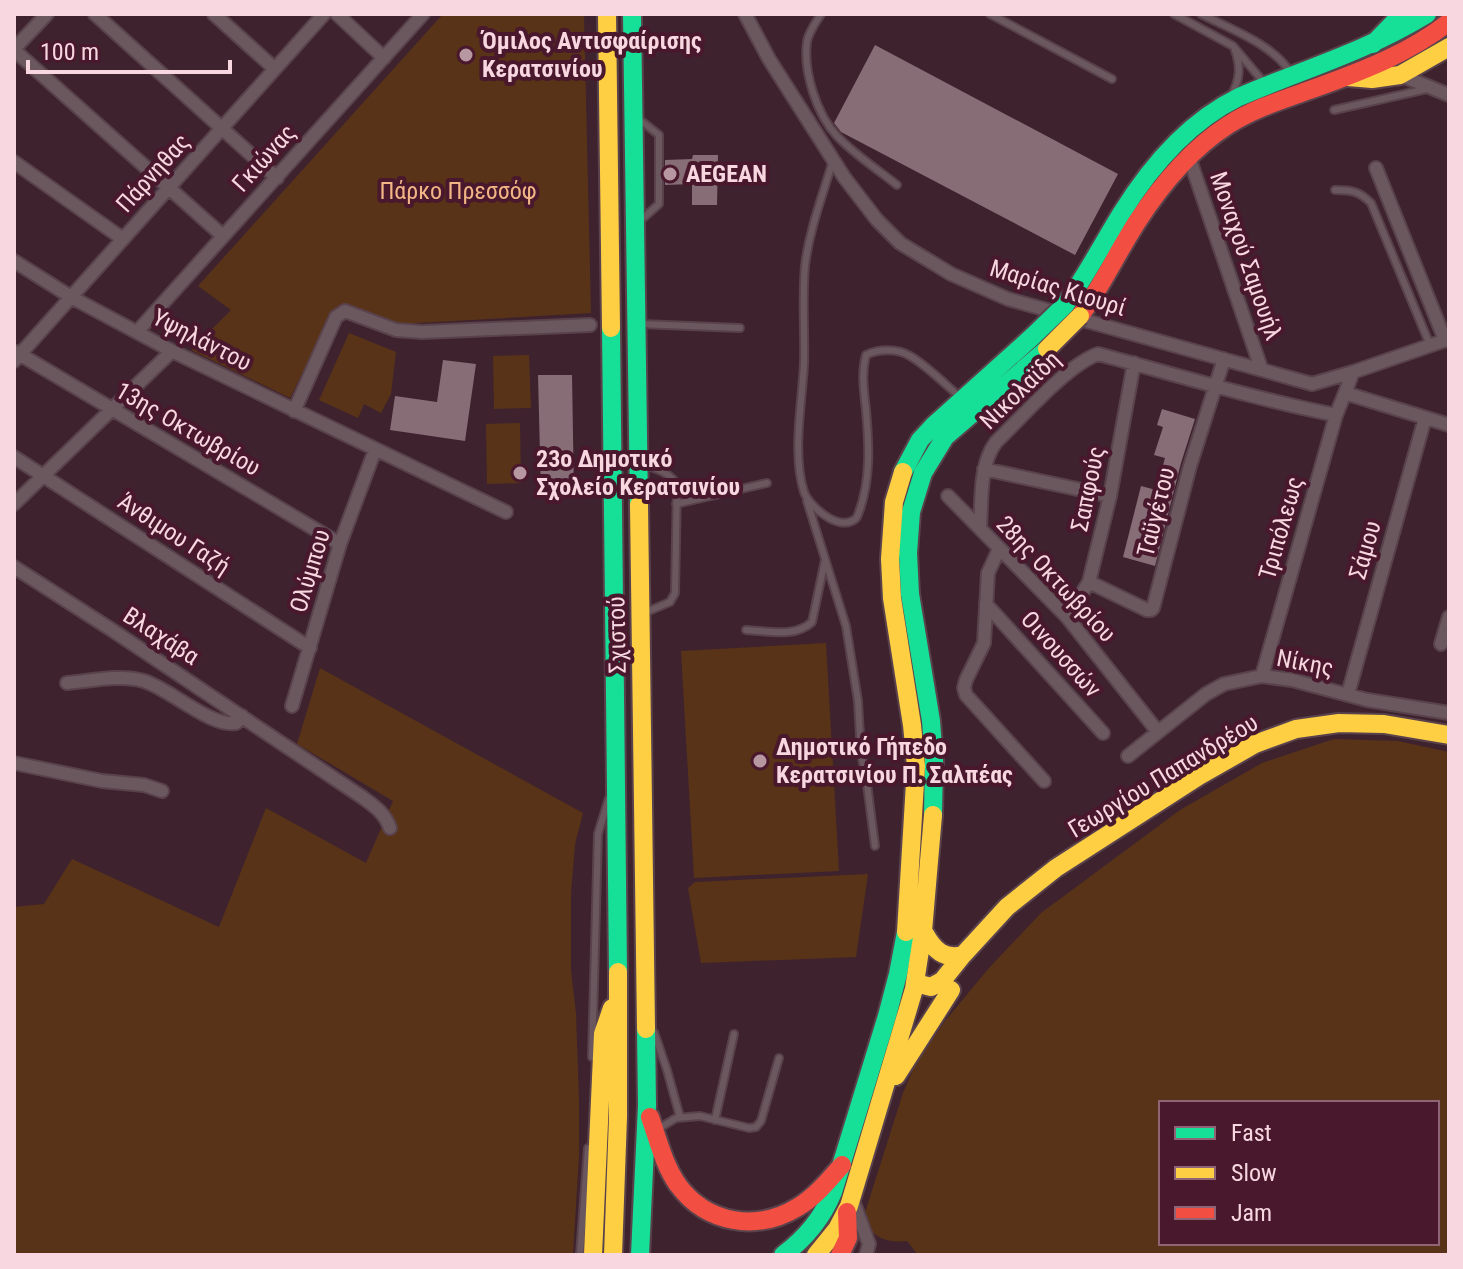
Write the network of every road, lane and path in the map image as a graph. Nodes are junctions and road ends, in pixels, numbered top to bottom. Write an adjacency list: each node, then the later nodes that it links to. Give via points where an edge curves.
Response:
1 (47, 14): 20 (street)
2 (95, 14): 32 (street)
3 (214, 14): 22 (street)
4 (324, 14): 22 (street, Πάρνηθας)
5 (337, 14): 21 (street)
6 (423, 14): 21 (street, Γκιώνας)
7 (607, 14): 103 (main road, Σχιστού)
8 (632, 14): 46 (main road, Σχιστού)
9 (745, 14): 34 (street, Μαρίας Κιουρί)
10 (821, 14): 38 (lane, via 807,40 809,81 823,114 842,141)
11 (990, 14): 25 (lane)
12 (1174, 14): 18 (lane)
13 (1201, 14): 26 (lane, via 1263,47 1286,65)
14 (1402, 14): 17 (main road)
15 (1427, 14): 17 (main road)
16 (1449, 22): 24 (main road, via 1404,52)
17 (1373, 44): 26 (main road)
18 (1233, 46): 28 (lane); 30 (lane, via 1239,77)
19 (1449, 47): 23 (main road)
20 (14, 50): 39 (street)
21 (384, 58): 37 (street, Γκιώνας)
22 (275, 69): 32 (street, Πάρνηθας)
23 (1400, 75): 24 (main road); 27 (street)
24 (1348, 77): 26 (main road)
25 (1112, 79)
26 (1296, 85): 28 (main road)
27 (1435, 88): 29 (street); 31 (lane)
28 (1270, 95): 30 (main road); 33 (main road)
29 (1449, 95)
30 (1221, 106): 45 (main road, via 1161,159 1121,213)
31 (1334, 110)
32 (222, 128): 37 (street); 39 (street, Πάρνηθας)
33 (1189, 157): 45 (main road, via 1138,222 1104,283); 57 (street, Μοναχού Σαμουήλ)
34 (833, 160): 55 (street, Μαρίας Κιουρί, via 900,243 951,274 1032,306); 73 (lane, via 805,265 799,448)
35 (14, 162): 42 (street)
36 (1376, 168): 50 (street)
37 (277, 178): 41 (street, Γκιώνας)
38 (897, 185)
39 (169, 188): 41 (street); 42 (street, Πάρνηθας)
40 (1335, 190): 52 (lane, via 1354,190 1371,203)
41 (223, 236): 49 (street, Γκιώνας)
42 (123, 239): 44 (street, Πάρνηθας)
43 (14, 261): 44 (street, Υψηλάντου)
44 (71, 297): 49 (street, Υψηλάντου); 54 (street, Πάρνηθας)
45 (1073, 311): 51 (main road, bridge)
46 (637, 324): 48 (lane); 69 (main road, Σχιστού)
47 (590, 325): 63 (street, via 422,332 396,330 345,311 336,317)
48 (740, 328)
49 (137, 332): 53 (street, Υψηλάντου)
50 (1447, 339): 52 (street)
51 (1040, 342): 61 (main road); 108 (main road, via 945,437 924,468 912,503 909,576 934,758)
52 (1430, 345): 58 (street)
53 (172, 351): 62 (street); 63 (street, Υψηλάντου)
54 (16, 356): 62 (street, 13ης Οκτωβρίου)
55 (1224, 359): 57 (street, Μαρίας Κιουρί); 59 (street, Ταϋγέτου)
56 (1134, 363): 59 (street); 70 (street, Νικολαϊδη, via 1098,354 1088,357 996,442); 75 (street, Σαπφούς)
57 (1261, 368): 58 (street, Μαρίας Κιουρί, via 1312,384)
58 (1353, 372): 60 (street)
59 (1216, 388): 64 (street); 84 (street, Ταϋγέτου, via 1153,608 1147,610)
60 (1345, 393): 64 (street, Τριπόλεως); 65 (street)
61 (963, 399): 73 (lane, via 909,354 866,355 862,370 870,455 857,517 850,523 831,519); 125 (main road, via 920,440 894,502 890,579 916,766 906,932 894,992)
62 (110, 409): 71 (street); 80 (street, 13ης Οκτωβρίου)
63 (294, 411): 67 (street, Υψηλάντου)
64 (1336, 415): 92 (street, Τριπόλεως)
65 (1425, 418): 66 (street); 94 (street, Σάμου)
66 (1449, 425)
67 (375, 450): 78 (street, Υψηλάντου); 80 (street, Ολύμπου)
68 (14, 457): 71 (street, Άνθιμου Γαζή)
69 (639, 463): 77 (lane, via 672,477); 86 (main road, Σχιστού)
70 (984, 469): 75 (street); 79 (street)
71 (43, 475): 76 (street); 91 (street, Άνθιμου Γαζή)
72 (767, 483): 77 (lane)
73 (805, 494): 82 (lane)
74 (948, 496): 79 (street, 28ης Οκτωβρίου)
75 (1110, 496): 84 (street, Σαπφούς)
76 (14, 504)
77 (676, 504): 86 (lane, via 674,598)
78 (506, 512)
79 (980, 528): 81 (street, 28ης Οκτωβρίου)
80 (340, 544): 91 (street, Ολύμπου)
81 (999, 549): 85 (street, via 988,573); 87 (street, 28ης Οκτωβρίου)
82 (825, 560): 89 (lane, via 812,622 805,629); 107 (lane, via 846,626)
83 (14, 567): 97 (street, Βλαχάβα)
84 (1089, 582): 87 (street, Σαπφούς)
85 (986, 604): 99 (street, Οινουσσών); 104 (street, via 984,643 966,680 966,695)
86 (641, 614): 115 (main road, Σχιστού)
87 (1067, 617): 98 (street, 28ης Οκτωβρίου)
88 (1449, 617): 90 (street)
89 (746, 630)
90 (1441, 644)
91 (310, 648): 95 (street, Ολύμπου)
92 (1262, 676): 94 (street, Νίκης); 98 (street, Νίκης, via 1224,684)
93 (67, 683): 97 (street, via 143,681 220,722 236,723)
94 (1348, 694): 96 (street, Νίκης)
95 (292, 706)
96 (1449, 713)
97 (242, 716): 106 (street, Βλαχάβα, via 382,812)
98 (1158, 732): 101 (street, Νίκης)
99 (1103, 733)
100 (1449, 735): 109 (main road, Γεωργίου Παπανδρέου, via 1402,724 1338,723 1275,736 1232,757 1051,872 998,915)
101 (1128, 756)
102 (14, 763): 105 (street)
103 (617, 780): 113 (main road, Σχιστού); 118 (lane, via 598,834)
104 (1044, 781)
105 (162, 791)
106 (390, 828)
107 (875, 846)
108 (925, 934): 110 (main road, via 939,954); 111 (main road)
109 (978, 940): 110 (main road, Γεωργίου Παπανδρέου); 112 (main road, Γεωργίου Παπανδρέου)
110 (963, 955): 111 (main road, Γεωργίου Παπανδρέου, via 937,985)
111 (916, 983): 114 (main road)
112 (951, 990): 114 (main road, Γεωργίου Παπανδρέου, via 929,1010); 119 (main road)
113 (617, 997): 128 (main road, via 603,1034); 129 (main road, Σχιστού)
114 (909, 1009): 119 (main road)
115 (645, 1010): 120 (main road, Σχιστού); 121 (lane)
116 (734, 1034): 122 (lane)
117 (779, 1058): 122 (lane, via 760,1125 749,1128)
118 (592, 1070)
119 (880, 1102): 126 (main road)
120 (647, 1105): 123 (main road); 130 (main road, Σχιστού)
121 (680, 1117): 122 (lane); 123 (lane)
122 (715, 1120)
123 (655, 1131): 125 (main road, via 670,1172 689,1199 730,1221 766,1221 797,1208)
124 (589, 1132): 127 (lane)
125 (842, 1165): 131 (main road, via 823,1214)
126 (850, 1205): 132 (main road); 133 (main road, via 848,1238); 134 (street, via 869,1244)
127 (580, 1255)
128 (593, 1255)
129 (613, 1255)
130 (640, 1255)
131 (783, 1255)
132 (816, 1255)
133 (840, 1255)
134 (866, 1255)

